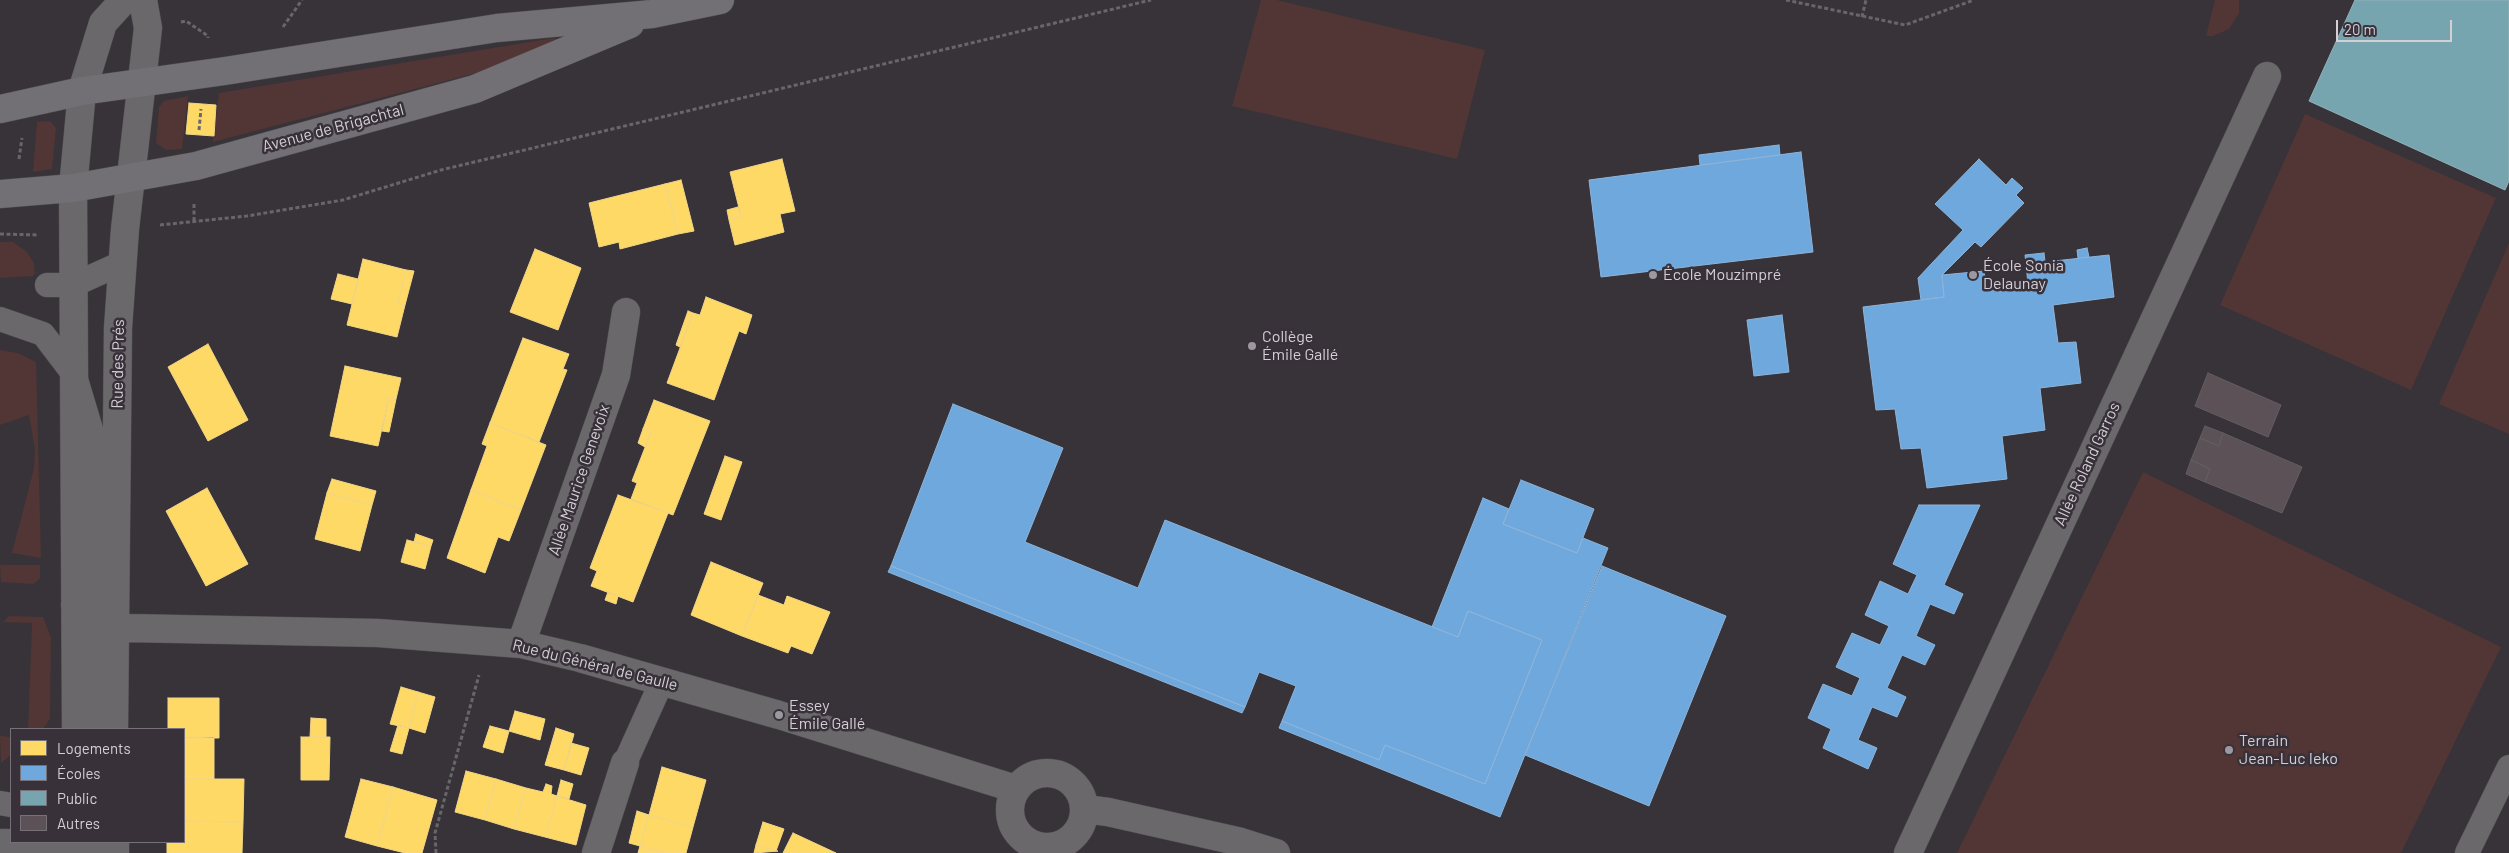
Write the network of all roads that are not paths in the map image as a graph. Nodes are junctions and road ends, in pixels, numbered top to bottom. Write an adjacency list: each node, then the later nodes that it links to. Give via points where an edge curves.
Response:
1 (124, 0): 7 (street, Rue des Prés, via 103,23)
2 (143, 0): 6 (street, Rue des Prés, via 148,28)
3 (720, 0): 4 (main road, Avenue de Brigachtal)
4 (652, 14): 6 (main road, Avenue de Brigachtal, via 497,28); 9 (main road, Avenue de Brigachtal, via 475,89 196,166)
5 (2267, 76): 34 (street, Allée Roland Garros)
6 (141, 83): 7 (main road, Avenue de Brigachtal); 9 (street, Rue des Prés)
7 (82, 91): 8 (main road, Avenue de Brigachtal); 10 (street, Rue des Prés)
8 (0, 109)
9 (130, 178): 10 (main road, Avenue de Brigachtal); 12 (street, Rue des Prés)
10 (73, 188): 11 (main road, Avenue de Brigachtal); 13 (street, Rue des Prés)
11 (0, 194)
12 (122, 263): 13 (lane); 17 (street, Rue des Prés)
13 (60, 285): 16 (street, Rue des Prés)
14 (626, 312): 18 (street, Allée Maurice Genevoix, via 616,375)
15 (0, 319): 16 (lane, via 43,334)
16 (75, 376): 17 (street, Rue des Prés)
17 (95, 615): 18 (street, Rue du Général de Gaulle, via 153,629 378,633); 20 (lane, Rue des Prés); 21 (street, Rue des Prés); 24 (street, Rue des Prés)
18 (521, 644): 19 (street, Rue du Général de Gaulle)
19 (662, 681): 25 (lane); 27 (street, Rue du Général de Gaulle)
20 (95, 706): 22 (lane); 23 (lane, Rue des Prés)
21 (76, 728)
22 (86, 728)
23 (95, 728)
24 (114, 728)
25 (625, 764): 32 (street)
26 (2509, 767): 35 (lane)
27 (1016, 789): 28 (street, via 1031,775 1055,773 1076,786); 31 (street, via 1009,814 1018,834)
28 (1085, 809): 31 (street, via 1078,831 1060,845); 33 (street, via 1241,842)
29 (0, 843): 30 (street)
30 (77, 846)
31 (1036, 850)
32 (596, 853)
33 (1276, 853)
34 (1908, 853)
35 (2467, 853)

